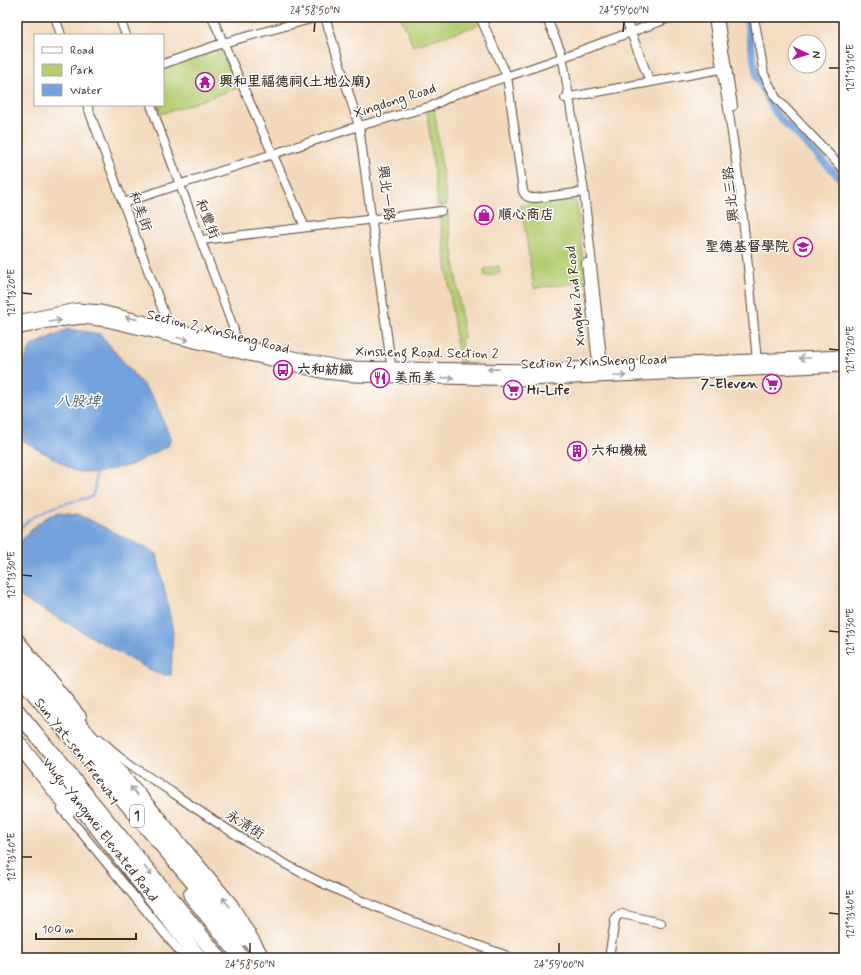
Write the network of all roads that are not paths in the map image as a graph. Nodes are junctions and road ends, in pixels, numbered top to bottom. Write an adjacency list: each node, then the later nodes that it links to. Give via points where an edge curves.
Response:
1 (55, 17): 17 (street)
2 (119, 17): 18 (street)
3 (212, 17): 19 (street)
4 (300, 17): 19 (street)
5 (318, 17): 19 (street)
6 (325, 17): 29 (street)
7 (330, 17): 29 (street)
8 (480, 17): 24 (street)
9 (540, 17): 20 (street, Xingbei 2nd Road)
10 (546, 17): 20 (street, Xingbei 2nd Road, via 560,49)
11 (625, 17): 16 (street)
12 (672, 17): 16 (street, Xingdong Road)
13 (713, 17): 23 (street)
14 (719, 17): 23 (street, 興北三路)
15 (754, 17): 31 (street, via 764,74 776,98)
16 (631, 33): 20 (street, Xingdong Road); 25 (street)
17 (61, 34)
18 (126, 34)
19 (222, 40): 21 (street); 22 (street); 30 (street)
20 (560, 58): 24 (street, Xingdong Road); 26 (street, Xingbei 2nd Road)
21 (164, 59)
22 (164, 64)
23 (724, 68): 25 (street); 44 (street, 興北三路, via 739,144)
24 (507, 76): 29 (street, Xingdong Road, via 453,95 432,106); 33 (street, via 522,191 530,198)
25 (650, 82): 26 (street)
26 (567, 98): 33 (street, Xingbei 2nd Road)
27 (87, 106): 34 (street, 和美街)
28 (150, 106): 32 (street, 和豐街)
29 (362, 126): 30 (street, Xingdong Road); 36 (street, 興北一路)
30 (274, 154): 32 (street, Xingdong Road); 37 (street)
31 (844, 170)
32 (179, 184): 34 (street, Xingdong Road); 38 (street, 和豐街)
33 (581, 192): 47 (street, Xingbei 2nd Road)
34 (123, 203): 40 (street, 和美街)
35 (441, 211): 36 (street)
36 (374, 219): 37 (street); 46 (street, 興北一路)
37 (305, 227): 38 (street)
38 (202, 240): 42 (street, 和豐街, via 234,330)
39 (17, 321): 40 (main road, Xinsheng Road. Section 2, one-way to 39, via 101,310 77,309)
40 (169, 327): 42 (main road, Xinsheng Road. Section 2)
41 (17, 329): 46 (main road, Section 2, XinSheng Road, one-way to 46, via 83,318 107,321 325,373 354,376)
42 (236, 343): 46 (main road, Xinsheng Road. Section 2, via 342,367)
43 (844, 356): 44 (main road, one-way to 44)
44 (760, 363): 45 (main road, Section 2, XinSheng Road); 47 (main road, Section 2, XinSheng Road)
45 (844, 366)
46 (394, 371): 47 (main road, Section 2, XinSheng Road, via 528,380)
47 (600, 371)
48 (17, 636): 61 (street, 永清街, via 110,749 218,824 256,848 362,901)
49 (17, 650): 60 (highway, one-way to 49, via 230,905)
50 (17, 674): 58 (highway, Sun Yat-sen Freeway / 1); 59 (highway, 1)
51 (17, 711): 57 (highway, Sun Yat-sen Freeway / 1, one-way to 57)
52 (17, 721): 56 (highway, Wugu-Yangmei Elevated Road)
53 (17, 742): 56 (highway, via 117,868)
54 (17, 754): 56 (street)
55 (661, 923): 62 (street, via 622,914 617,916)
56 (194, 957)
57 (219, 958)
58 (242, 958)
59 (258, 958)
60 (262, 958)
61 (513, 958)
62 (609, 958)

